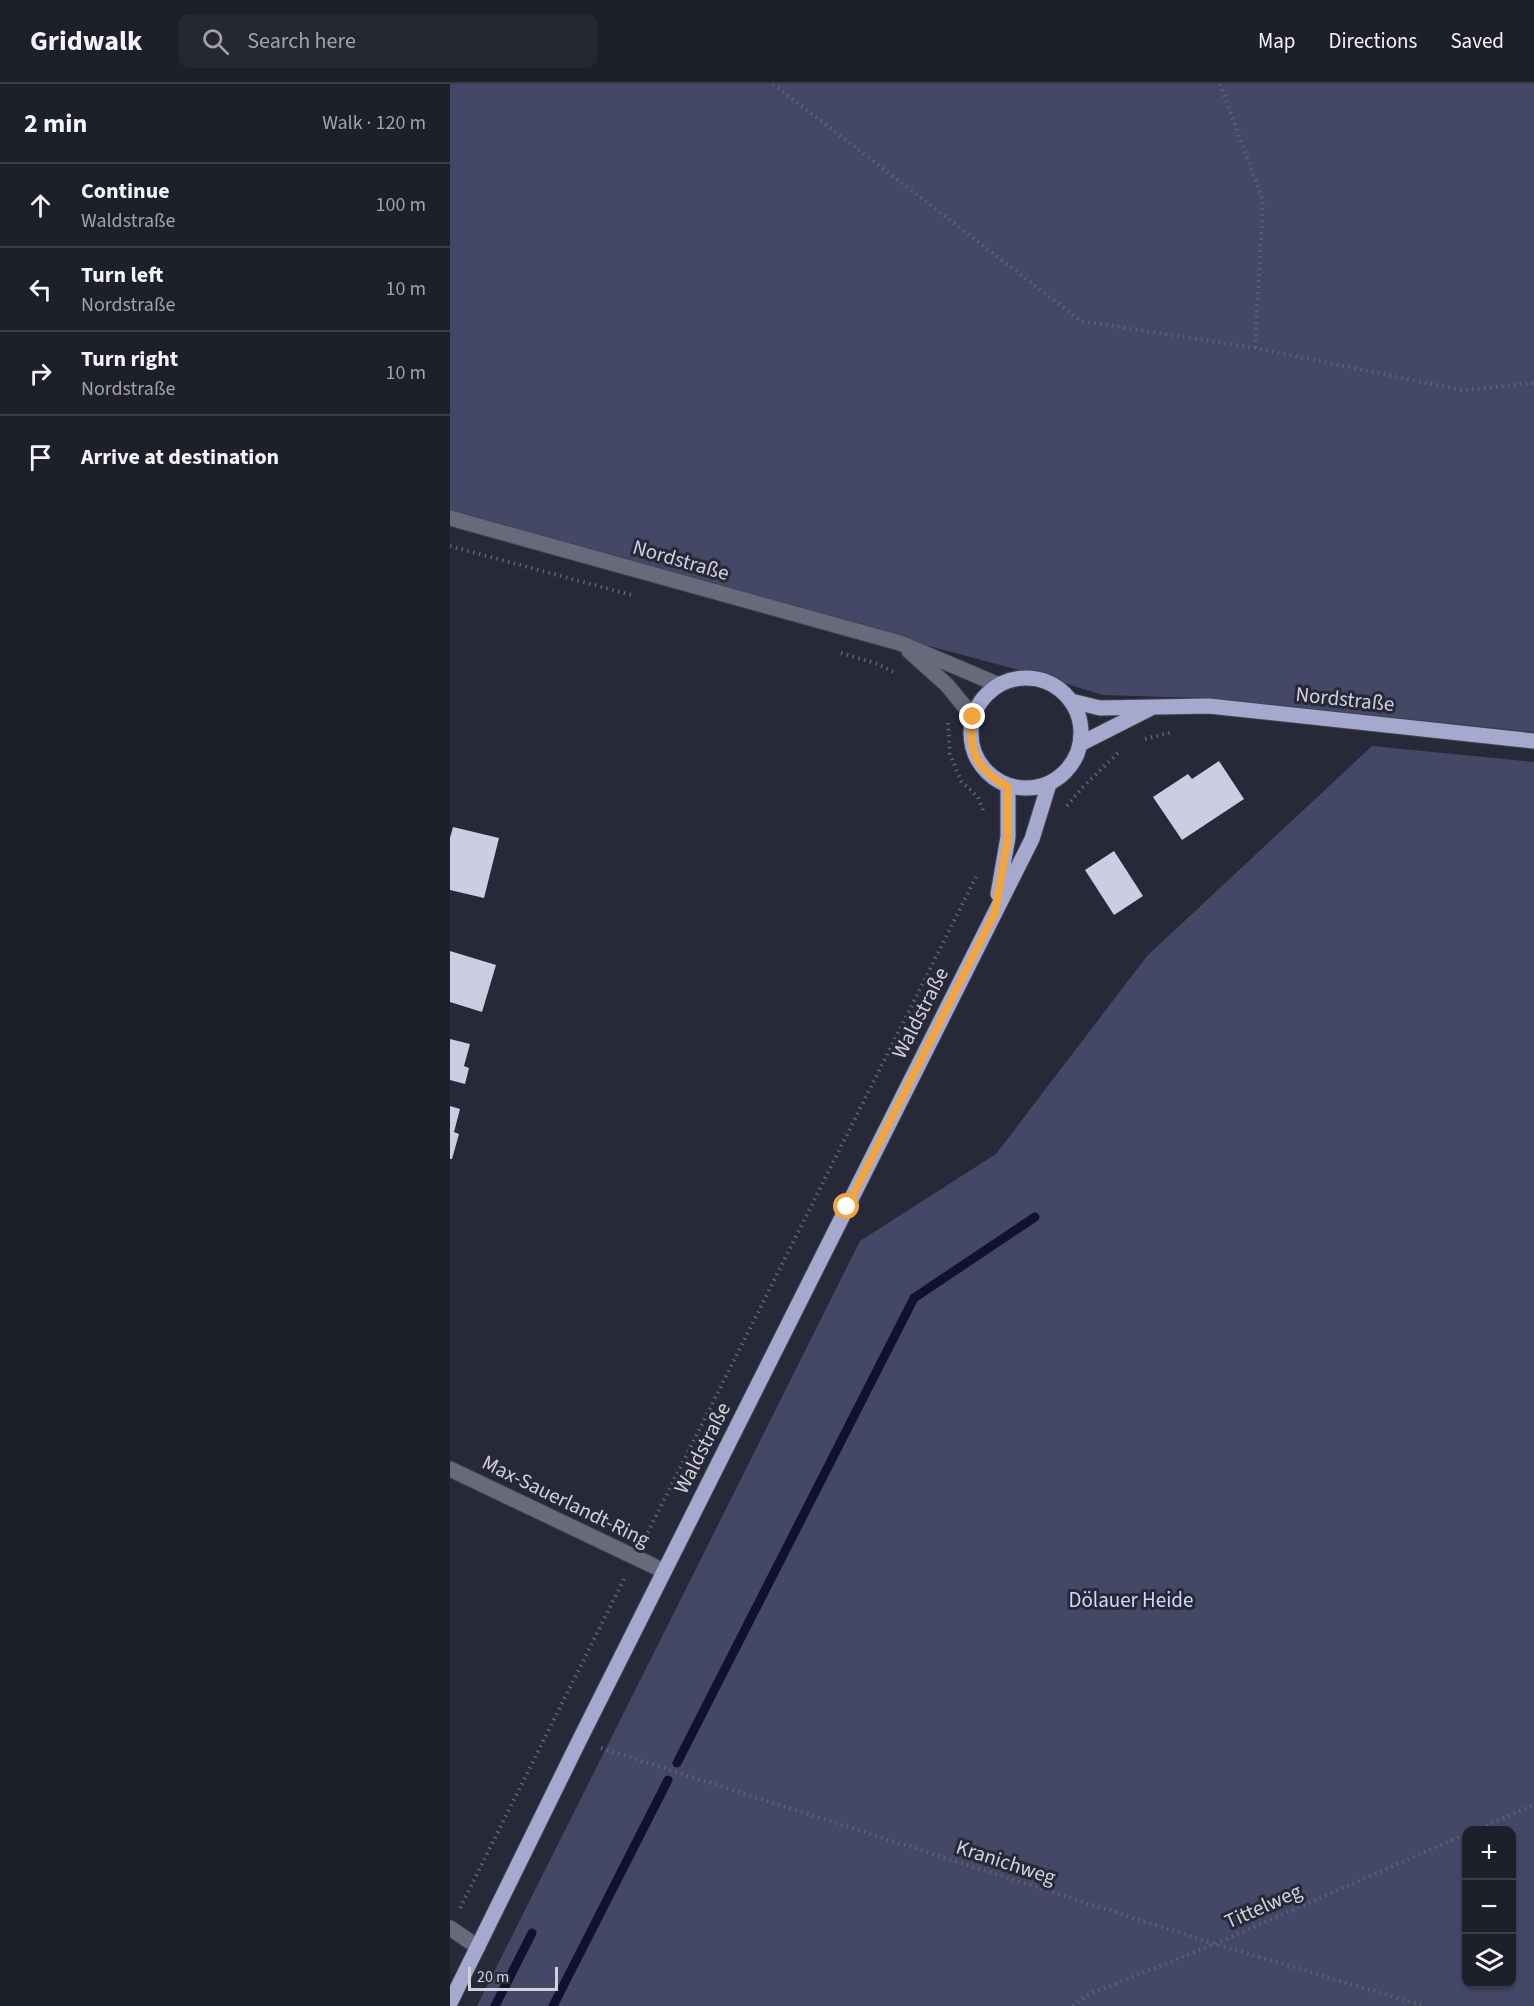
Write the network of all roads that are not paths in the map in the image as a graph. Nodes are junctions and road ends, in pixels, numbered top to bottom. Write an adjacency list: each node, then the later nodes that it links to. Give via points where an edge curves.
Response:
1 (450, 518): 2 (street, Nordstraße)
2 (900, 643): 3 (street, Nordstraße); 6 (street, Nordstraße, via 947,685)
3 (999, 685): 4 (main road, Nordstraße, via 1018,679 1038,679 1062,691); 6 (main road, via 987,693)
4 (1071, 701): 5 (main road, Nordstraße, via 1100,708); 8 (main road, via 1078,714)
5 (1152, 708): 7 (main road, Nordstraße, via 1209,706); 8 (main road, Nordstraße)
6 (973, 717): 10 (main road, via 970,733 980,766)
7 (1534, 741)
8 (1080, 744): 9 (main road, via 1063,775)
9 (1048, 784): 10 (main road, via 1035,789); 11 (main road, Waldstraße, via 1032,838)
10 (1008, 787): 11 (main road, Waldstraße, via 1008,837)
11 (995, 912): 13 (main road, Waldstraße)
12 (450, 1469): 13 (street, Max-Sauerlandt-Ring)
13 (664, 1571): 15 (main road, Waldstraße)
14 (453, 1923): 15 (street)
15 (478, 1947): 16 (main road, Waldstraße)
16 (450, 2003)

